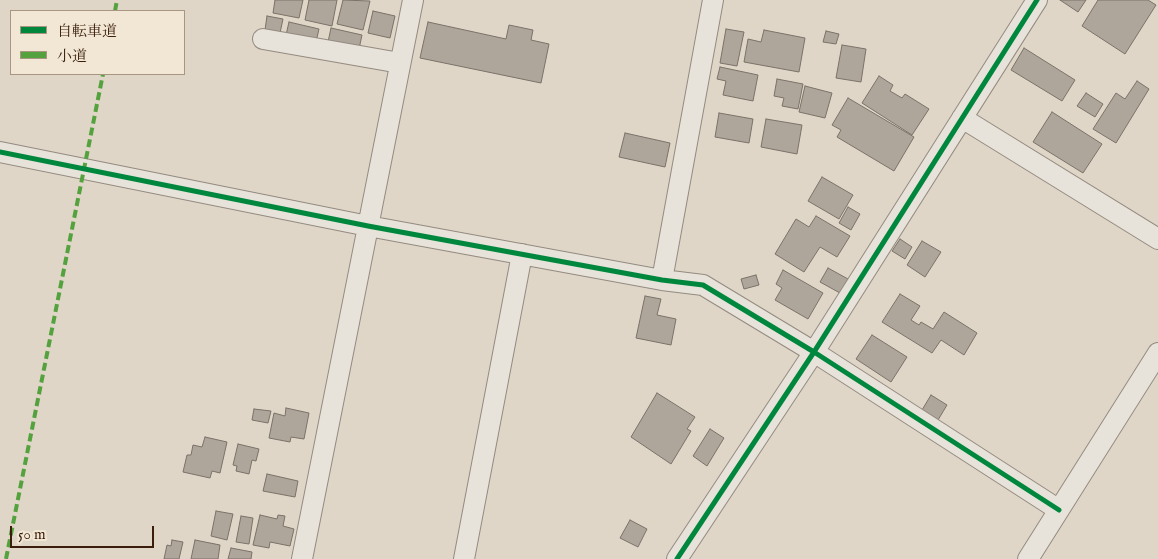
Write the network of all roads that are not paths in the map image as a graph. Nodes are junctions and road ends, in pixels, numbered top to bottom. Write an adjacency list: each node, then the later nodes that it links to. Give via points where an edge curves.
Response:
1 (413, 0): 5 (street)
2 (714, 0): 11 (street)
3 (1037, 0): 6 (street)
4 (262, 38): 5 (street)
5 (400, 63): 8 (street)
6 (962, 118): 9 (street); 12 (street)
7 (0, 152): 8 (street)
8 (368, 226): 10 (street); 15 (street)
9 (1158, 239)
10 (522, 254): 11 (street); 16 (street)
11 (662, 280): 12 (street, via 703,285)
12 (814, 352): 14 (street); 17 (street)
13 (1158, 353): 14 (street)
14 (1058, 510): 18 (street)
15 (302, 559)
16 (464, 559)
17 (677, 559)
18 (1028, 559)

